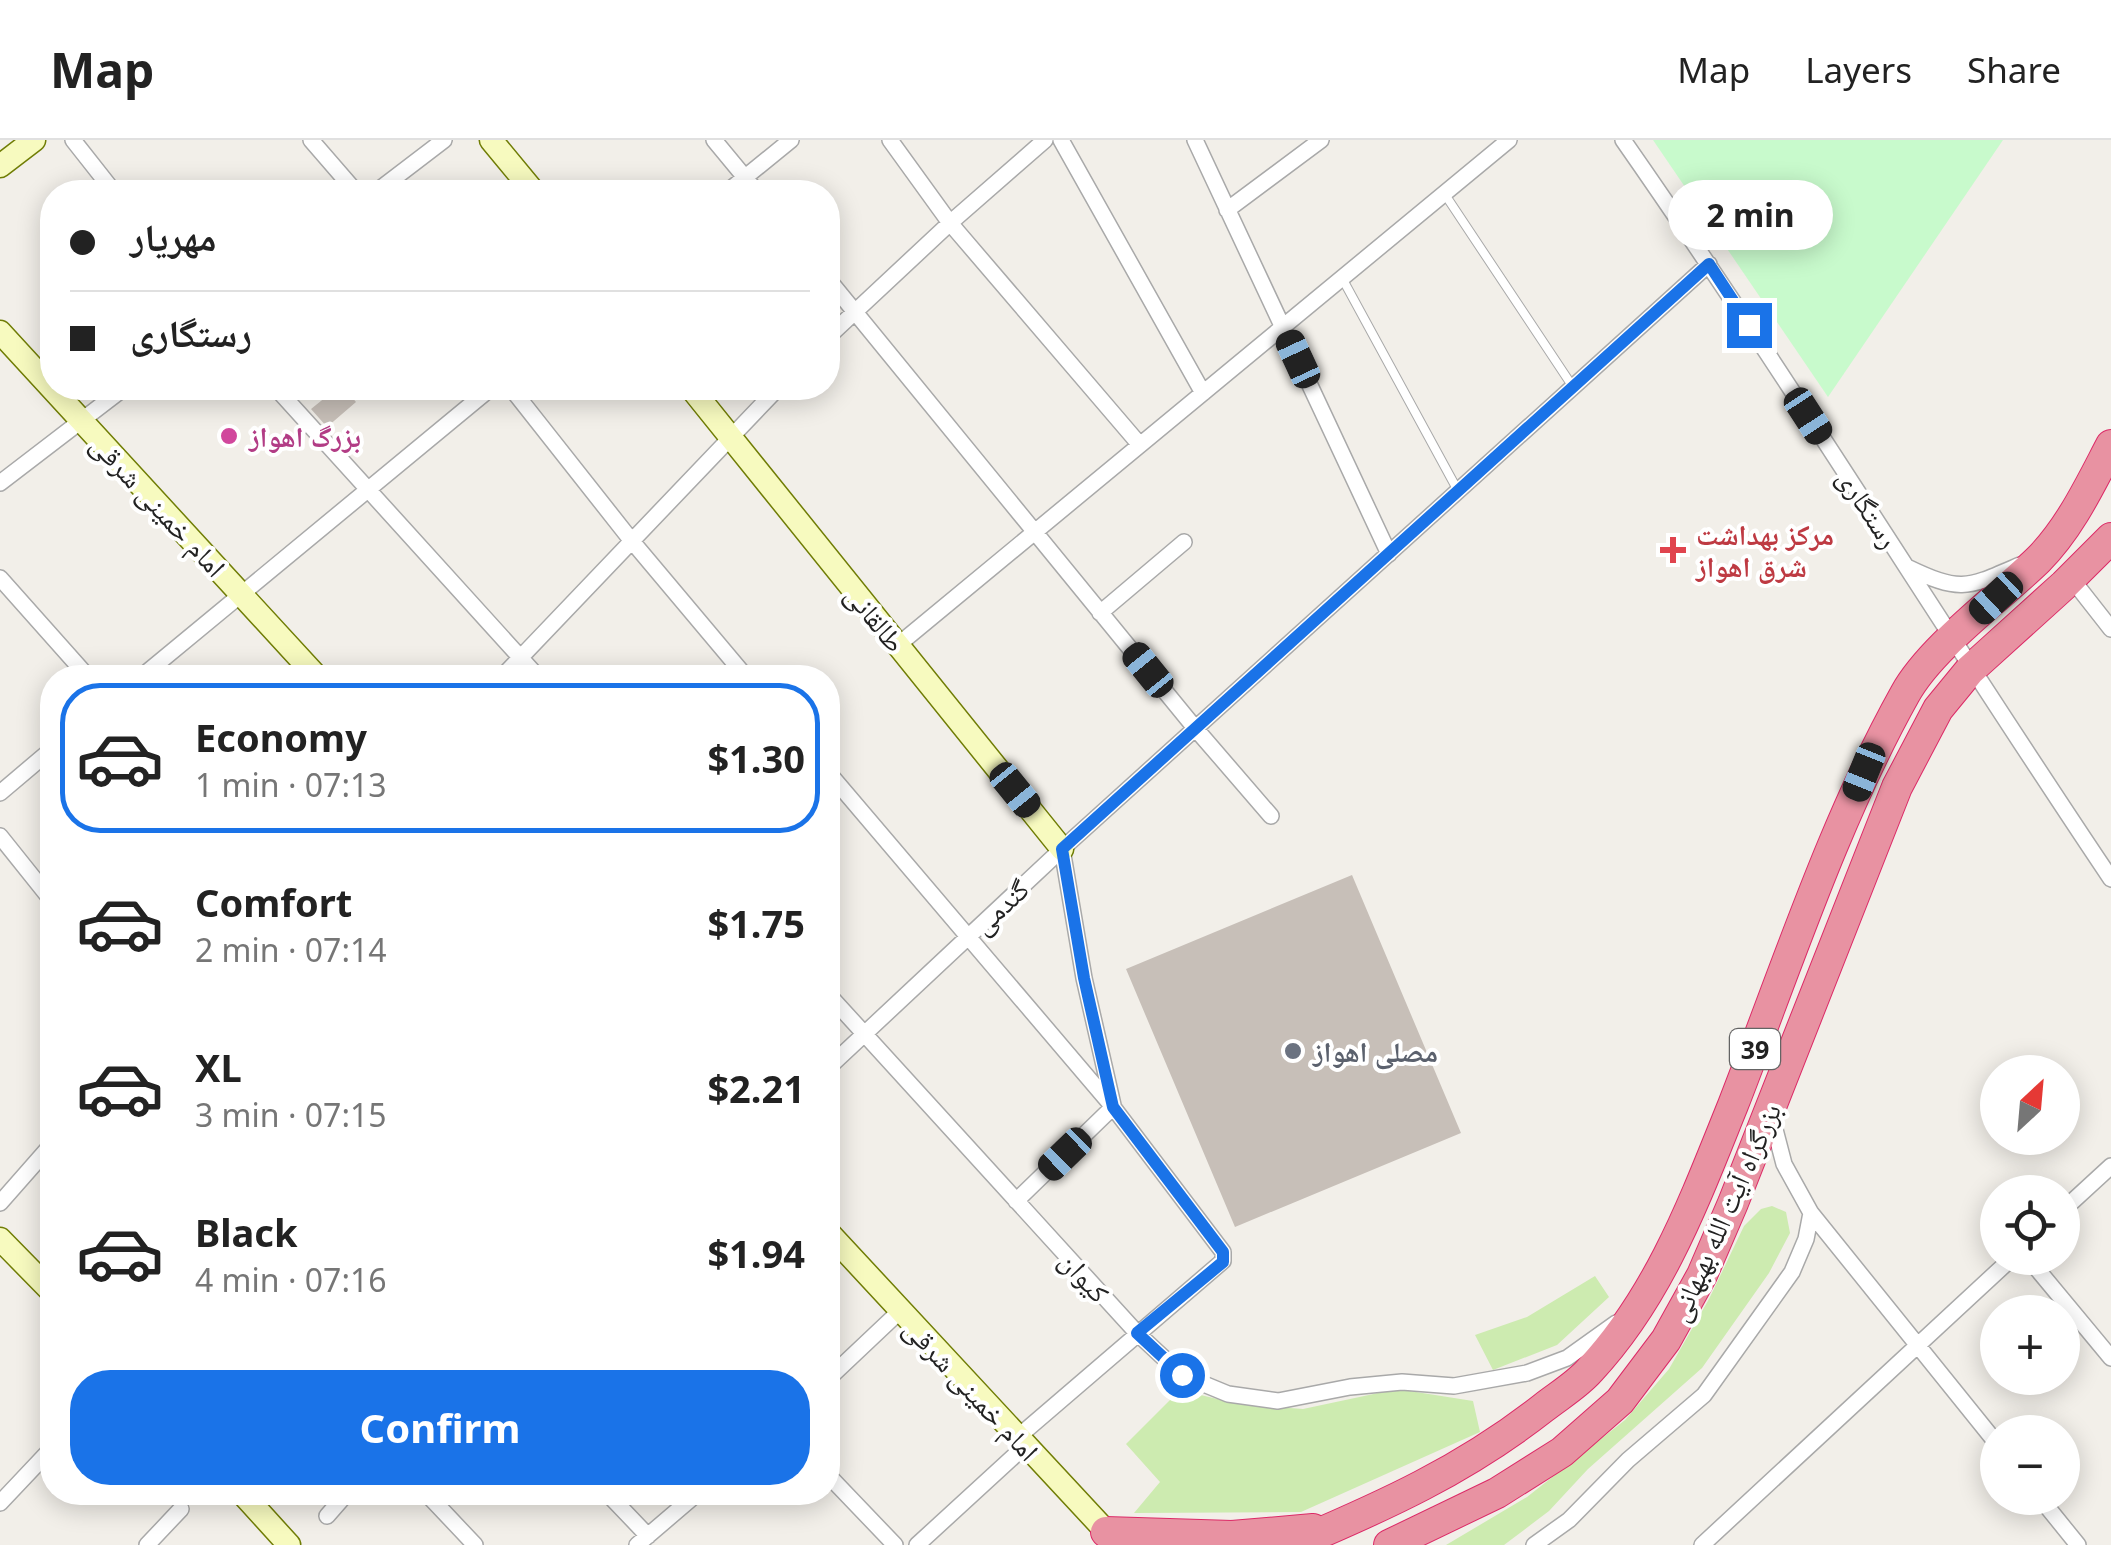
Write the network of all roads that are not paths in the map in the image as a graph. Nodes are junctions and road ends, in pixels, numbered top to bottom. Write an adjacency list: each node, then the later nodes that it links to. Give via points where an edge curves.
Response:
1 (34, 140): 17 (main road)
2 (73, 140): 19 (street)
3 (311, 140): 20 (street)
4 (444, 140): 21 (street)
5 (491, 140): 22 (main road)
6 (714, 140): 18 (street)
7 (791, 140): 18 (street)
8 (890, 140): 26 (street)
9 (1015, 140): 16 (street)
10 (1045, 140): 16 (street)
11 (1061, 140): 36 (street)
12 (1195, 140): 25 (street)
13 (1321, 140): 25 (street)
14 (1508, 140): 24 (street)
15 (1623, 140): 27 (street, رستگاری)
16 (1027, 156): 26 (street)
17 (0, 166)
18 (745, 178): 23 (street)
19 (105, 180)
20 (346, 180)
21 (392, 180)
22 (524, 180)
23 (742, 180)
24 (1444, 193): 28 (street); 35 (lane)
25 (1227, 210): 32 (street)
26 (950, 222): 30 (street); 46 (street)
27 (1709, 264): 35 (street, گندمی); 57 (street, رستگاری)
28 (1342, 278): 32 (street); 50 (lane)
29 (840, 294): 30 (street)
30 (854, 311): 31 (street); 51 (street)
31 (840, 325)
32 (1283, 327): 36 (street); 55 (street)
33 (0, 332): 34 (main road, امام خمینی شرقی)
34 (40, 375)
35 (1573, 388): 50 (street, گندمی)
36 (1203, 393): 46 (street)
37 (63, 400): 44 (main road, امام خمینی شرقی)
38 (108, 400): 44 (street)
39 (287, 400): 49 (street)
40 (476, 400): 49 (street)
41 (520, 400): 53 (street)
42 (700, 400): 45 (main road, طالقانی)
43 (766, 400): 45 (street)
44 (81, 420): 48 (street); 60 (main road, امام خمینی شرقی)
45 (730, 436): 53 (street); 64 (main road, طالقانی)
46 (1140, 445): 51 (street)
47 (2111, 445): 56 (highway, بزرگراه آیت الله بهبهانی / 39, via 2072,518)
48 (0, 483)
49 (368, 489): 60 (street); 65 (street)
50 (1458, 491): 55 (street, گندمی)
51 (1035, 532): 61 (street); 64 (street)
52 (2111, 538): 58 (highway, بزرگراه آیت الله بهبهانی / 39)
53 (631, 540): 65 (street); 71 (street)
54 (1184, 542): 61 (street)
55 (1389, 554): 73 (street, گندمی)
56 (2042, 556): 57 (street, via 1963,586); 63 (highway, بزرگراه آیت الله بهبهانی / 39)
57 (1907, 567): 63 (street, رستگاری)
58 (2072, 578): 62 (street); 72 (highway, بزرگراه آیت الله بهبهانی / 39)
59 (3, 586): 66 (street)
60 (241, 594): 67 (street); 68 (main road, امام خمینی شرقی)
61 (1100, 612): 73 (street)
62 (2111, 629)
63 (1951, 640): 72 (street, رستگاری); 75 (highway, بزرگراه آیت الله بهبهانی / 39, via 1908,688)
64 (898, 645): 81 (main road, طالقانی)
65 (520, 657): 69 (street); 70 (street)
66 (77, 665)
67 (156, 665)
68 (306, 665)
69 (512, 665)
70 (527, 665)
71 (737, 665)
72 (1970, 670): 77 (highway, بزرگراه آیت الله بهبهانی / 39, via 1938,708); 82 (street, رستگاری)
73 (1195, 728): 79 (street); 81 (street, گندمی)
74 (40, 760): 78 (street)
75 (1864, 772): 77 (highway); 101 (highway, بزرگراه آیت الله بهبهانی / 39, via 1700,1188 1669,1259)
76 (840, 786): 84 (street)
77 (1898, 787): 89 (highway, بزرگراه آیت الله بهبهانی / 39)
78 (0, 793)
79 (1271, 816)
80 (0, 836): 83 (street)
81 (1062, 849): 84 (street, گندمی); 88 (street)
82 (2111, 879)
83 (40, 886)
84 (967, 937): 86 (street, گندمی); 88 (street)
85 (840, 1007): 86 (street, کیوان)
86 (864, 1034): 87 (street, گندمی); 93 (street, کیوان)
87 (840, 1057)
88 (1113, 1107): 93 (street); 103 (street, via 1224,1257)
89 (1770, 1109): 95 (street, via 1784,1164); 129 (highway, بزرگراه آیت الله بهبهانی / 39, via 1702,1275 1666,1340 1620,1401 1562,1452)
90 (40, 1158): 94 (street)
91 (2111, 1166): 92 (street)
92 (2080, 1194)
93 (1016, 1201): 103 (street, کیوان)
94 (0, 1203)
95 (1811, 1213): 104 (street); 130 (street, via 1792,1272 1704,1395)
96 (0, 1239): 100 (main road)
97 (840, 1245): 102 (main road, امام خمینی شرقی)
98 (1993, 1275): 104 (street)
99 (2042, 1275): 105 (street)
100 (40, 1280)
101 (1639, 1306): 103 (street, کیوان, via 1567,1358 1527,1374 1454,1386 1350,1387 1278,1401 1228,1394 1182,1375); 120 (highway, بزرگراه آیت الله بهبهانی / 39, via 1589,1372 1530,1418 1471,1460)
102 (900, 1312): 106 (street); 108 (main road, امام خمینی شرقی)
103 (1137, 1333): 108 (street)
104 (1917, 1344): 107 (street); 131 (street)
105 (2111, 1358)
106 (840, 1368)
107 (1980, 1423)
108 (1022, 1441): 121 (main road, امام خمینی شرقی); 127 (street)
109 (40, 1461): 111 (street)
110 (840, 1488): 126 (street)
111 (0, 1503)
112 (253, 1505): 124 (main road)
113 (337, 1505): 119 (street)
114 (437, 1505): 125 (street)
115 (616, 1505): 122 (street)
116 (684, 1505): 122 (street)
117 (181, 1510): 123 (street)
118 (2054, 1515): 132 (street)
119 (327, 1516)
120 (1345, 1522): 121 (highway, via 1290,1534); 128 (highway, بزرگراه آیت الله بهبهانی / 39)
121 (1112, 1538)
122 (643, 1540)
123 (147, 1545)
124 (289, 1545)
125 (474, 1545)
126 (895, 1545)
127 (917, 1545)
128 (1292, 1545)
129 (1389, 1545)
130 (1534, 1545)
131 (1702, 1545)
132 (2078, 1545)

